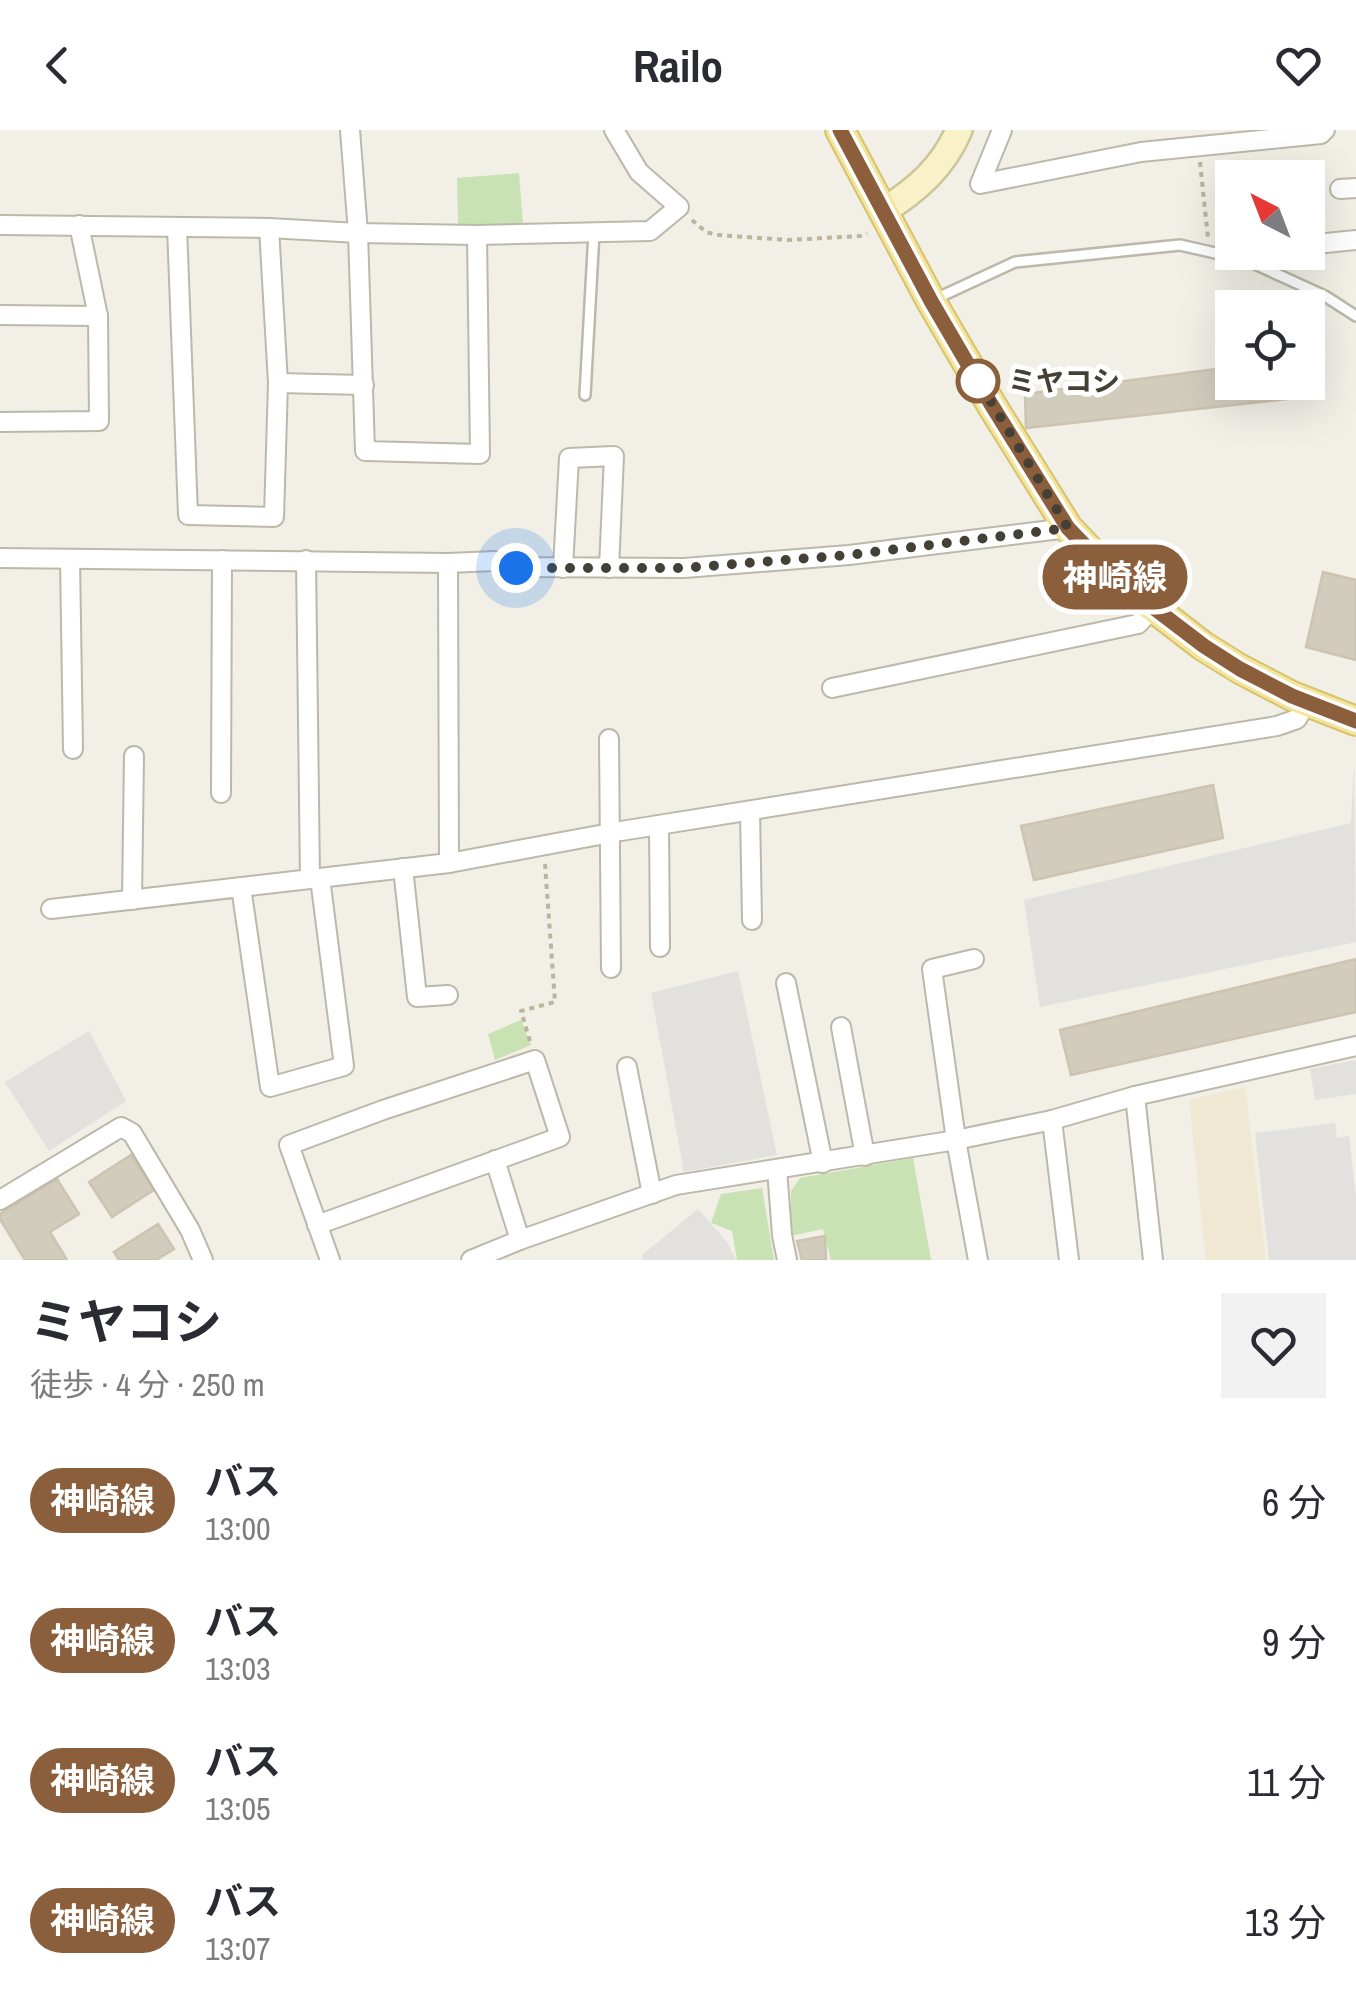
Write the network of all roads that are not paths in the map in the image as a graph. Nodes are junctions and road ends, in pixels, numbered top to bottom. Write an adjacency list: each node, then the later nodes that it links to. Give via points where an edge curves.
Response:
1 (350, 130): 13 (street)
2 (614, 130): 12 (street, via 638,172 678,208 650,231)
3 (840, 130): 7 (main road)
4 (959, 130): 7 (street, via 939,164)
5 (1002, 130): 6 (street, via 980,184 1141,152)
6 (1325, 130)
7 (886, 217): 17 (main road)
8 (79, 225): 9 (street); 10 (street); 19 (street)
9 (0, 226)
10 (177, 227): 11 (street); 21 (street, via 188,515 274,517)
11 (269, 228): 13 (street); 21 (street)
12 (594, 232): 14 (street); 23 (lane)
13 (358, 233): 14 (street); 22 (street)
14 (477, 234): 22 (street, via 480,454 366,451)
15 (1356, 240): 16 (street)
16 (1325, 243)
17 (931, 301): 20 (lane, via 1014,262 1180,244 1246,260); 25 (main road)
18 (0, 315): 19 (street)
19 (98, 316): 24 (street, via 99,422)
20 (1356, 316)
21 (278, 383): 22 (street)
22 (364, 385)
23 (585, 395)
24 (0, 422)
25 (1068, 528): 32 (street, via 849,555); 33 (main road)
26 (0, 558): 27 (street)
27 (70, 559): 28 (street); 38 (street)
28 (222, 560): 29 (street); 40 (street)
29 (306, 560): 30 (street); 46 (street)
30 (448, 563): 31 (street); 44 (street)
31 (562, 568): 32 (street); 32 (street, via 569,458 614,456)
32 (609, 568)
33 (1152, 608): 34 (street, via 1138,624); 35 (main road, via 1240,669)
34 (832, 688)
35 (1308, 702): 36 (main road); 41 (street, via 1298,719 1277,726)
36 (1356, 721)
37 (609, 739): 43 (street)
38 (72, 748)
39 (134, 756): 48 (street)
40 (221, 793)
41 (750, 811): 42 (street); 50 (street)
42 (659, 825): 43 (street); 51 (street)
43 (608, 833): 44 (street); 53 (street)
44 (449, 862): 45 (street)
45 (403, 868): 46 (street); 55 (street, via 417,997)
46 (315, 878): 47 (street); 47 (street, via 344,1066 270,1087)
47 (241, 887): 48 (street)
48 (132, 900): 49 (street)
49 (51, 909)
50 (752, 920)
51 (660, 947)
52 (974, 959): 61 (street, via 932,969)
53 (611, 968)
54 (786, 983): 64 (street)
55 (448, 995)
56 (841, 1027): 62 (street)
57 (1356, 1046): 59 (street)
58 (627, 1066): 66 (street)
59 (1135, 1096): 60 (street); 76 (street)
60 (1052, 1120): 61 (street); 75 (street)
61 (956, 1140): 62 (street); 74 (street)
62 (865, 1156): 64 (street)
63 (495, 1160): 68 (street); 68 (street, via 560,1137 536,1060 289,1145); 69 (street)
64 (823, 1162): 65 (street)
65 (777, 1170): 66 (street); 73 (street)
66 (652, 1194): 69 (street)
67 (0, 1200): 70 (street, via 120,1126 132,1132)
68 (317, 1224): 71 (street)
69 (520, 1240): 72 (street)
70 (204, 1260)
71 (330, 1260)
72 (471, 1260)
73 (786, 1260)
74 (978, 1260)
75 (1069, 1260)
76 (1153, 1260)

